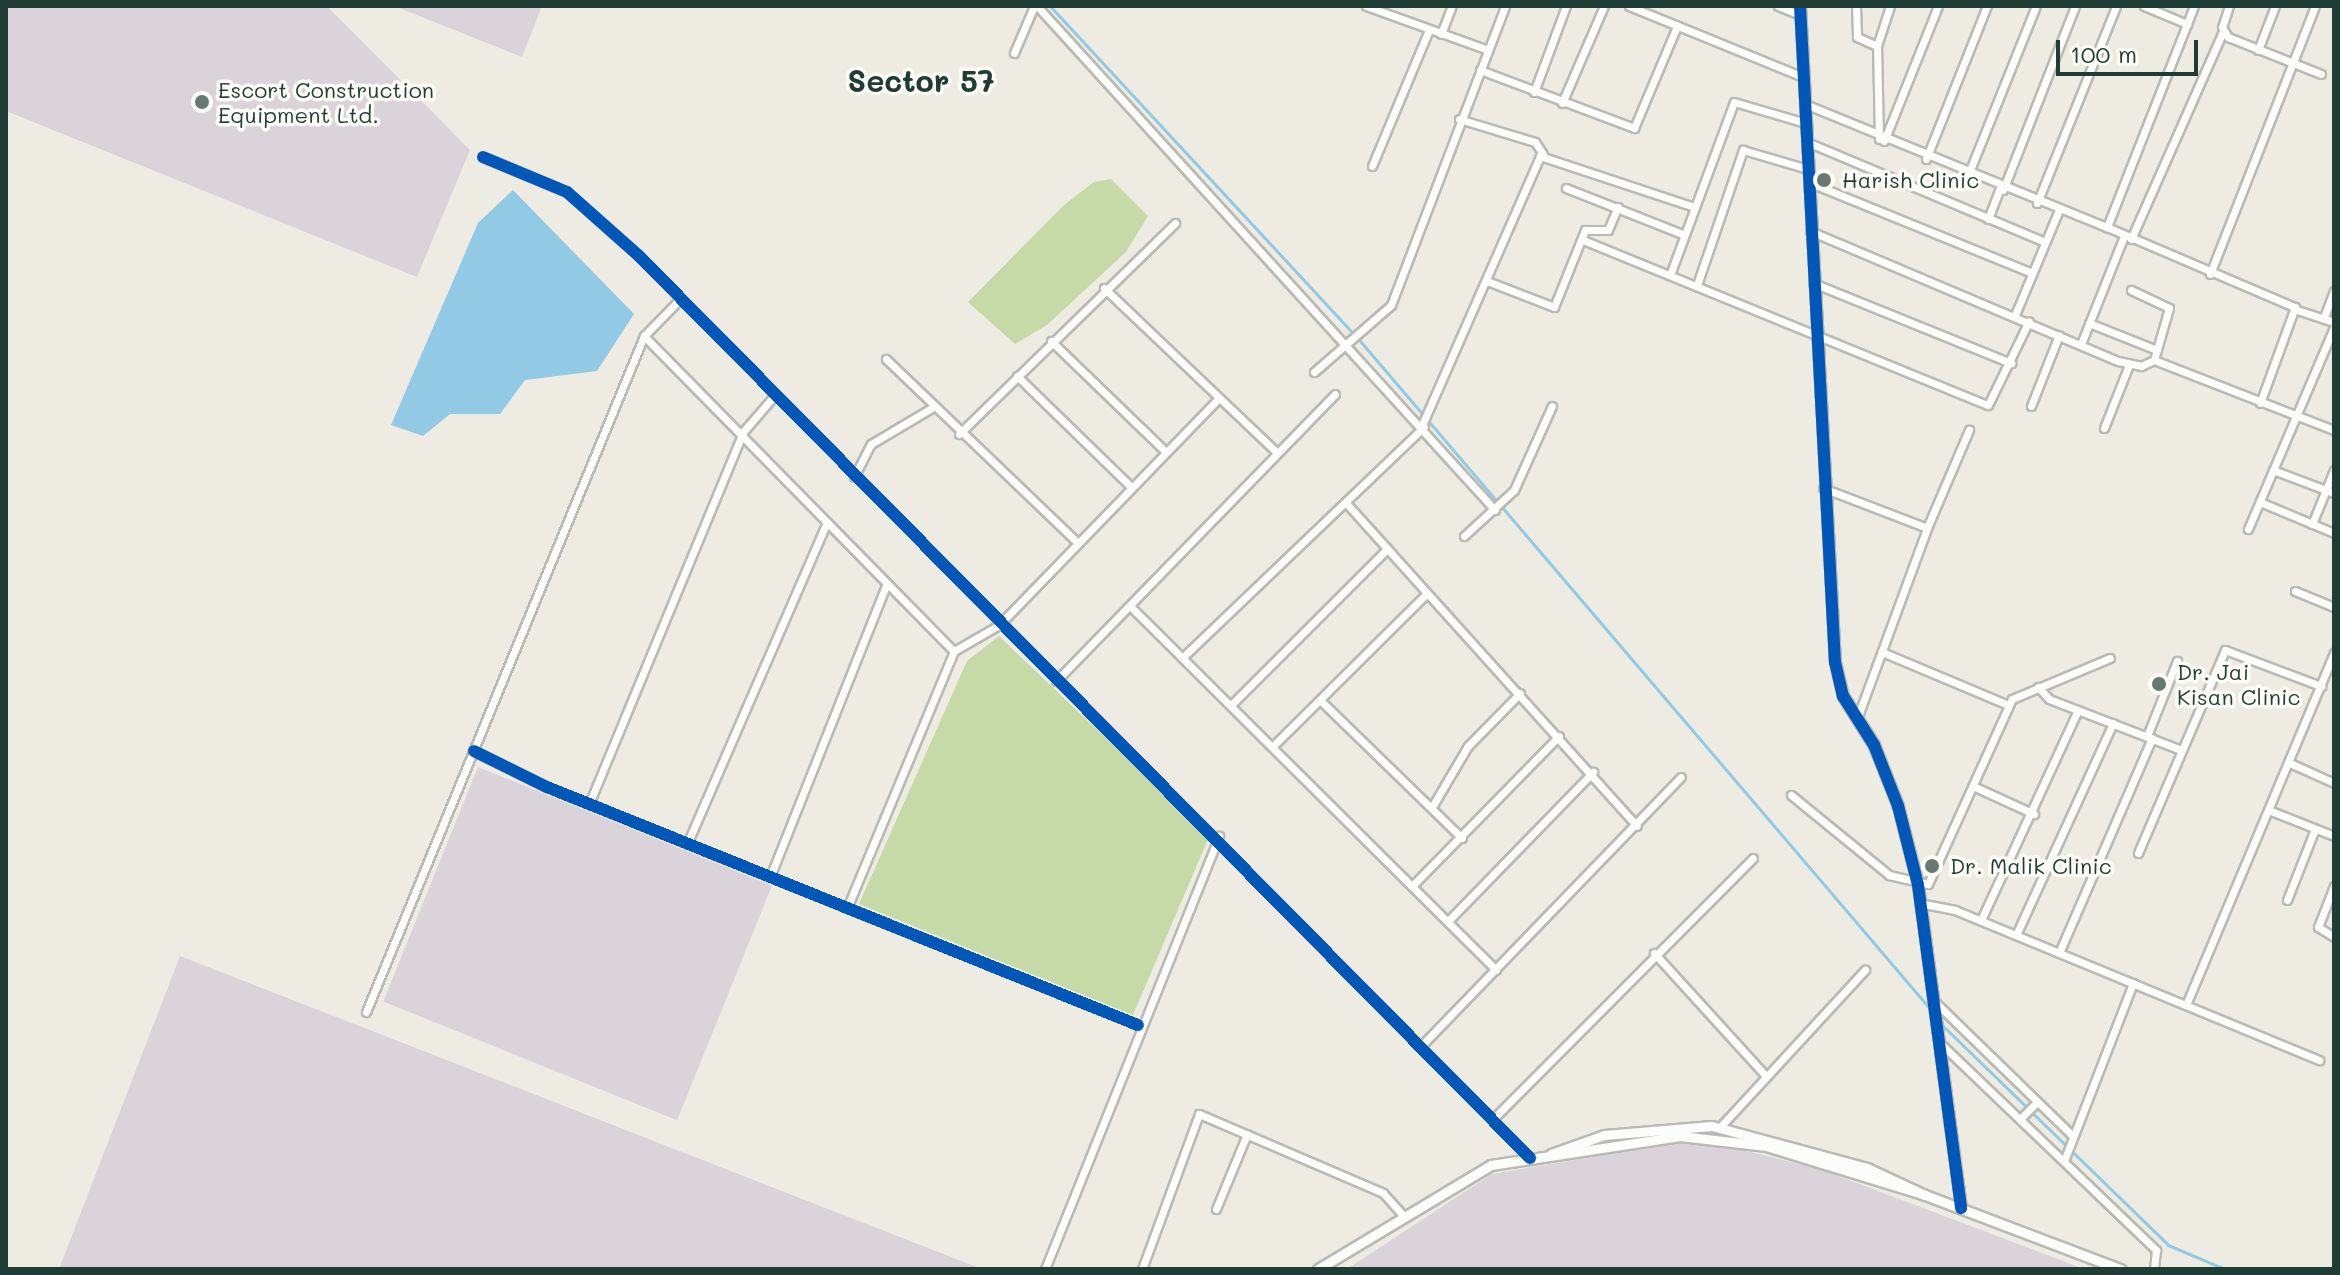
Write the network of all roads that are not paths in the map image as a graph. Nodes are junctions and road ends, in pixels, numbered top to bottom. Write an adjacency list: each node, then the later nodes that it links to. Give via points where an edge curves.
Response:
1 (1036, 6): 30 (street); 83 (street)
2 (1366, 6): 24 (street)
3 (1452, 6): 26 (street)
4 (1505, 6): 28 (street)
5 (1566, 6): 35 (street)
6 (1604, 6): 36 (street)
7 (1629, 6): 23 (street)
8 (1778, 6): 21 (street)
9 (1856, 6): 27 (street, via 1857,37)
10 (1890, 6): 27 (street)
11 (1938, 6): 40 (street)
12 (1987, 6): 44 (street)
13 (2036, 6): 47 (street)
14 (2075, 6): 50 (street)
15 (2116, 6): 51 (street)
16 (2144, 6): 22 (street)
17 (2194, 6): 22 (street)
18 (2229, 6): 25 (street)
19 (2275, 6): 29 (street)
20 (2315, 6): 31 (street)
21 (1800, 11): 34 (street)
22 (2187, 24): 57 (street)
23 (1677, 26): 34 (street); 36 (street, via 1634,128)
24 (1429, 30): 26 (street); 45 (street)
25 (2223, 31): 29 (street); 60 (street)
26 (1441, 34): 28 (street)
27 (1877, 46): 40 (street)
28 (1488, 50): 32 (street)
29 (2258, 50): 31 (street)
30 (1014, 53)
31 (2293, 65): 33 (street); 64 (street)
32 (1480, 70): 35 (street); 38 (street)
33 (2321, 74)
34 (1803, 77): 37 (street)
35 (1534, 92): 36 (street)
36 (1562, 103)
37 (1805, 104): 39 (street); 40 (street)
38 (1459, 119): 42 (street, via 1531,140); 83 (street, via 1395,298)
39 (1806, 123): 41 (street); 52 (street, via 1734,102)
40 (1882, 140): 44 (street)
41 (1807, 142): 46 (street); 55 (street)
42 (1543, 154): 52 (street); 66 (street)
43 (483, 157): 72 (street, via 575,198)
44 (1926, 159): 47 (street)
45 (1372, 166)
46 (1808, 169): 48 (street); 68 (street, via 1743,150)
47 (1968, 175): 50 (street)
48 (1808, 182): 58 (street); 63 (street)
49 (1566, 188): 53 (street)
50 (2001, 189): 51 (street); 55 (street)
51 (2037, 203): 54 (street)
52 (1691, 206): 59 (street)
53 (1618, 207): 59 (street); 61 (street, via 1608,230 1587,228)
54 (2058, 212): 57 (street); 62 (street)
55 (1988, 219): 62 (street)
56 (1175, 223): 69 (street)
57 (2107, 227): 60 (street)
58 (1810, 231): 67 (street); 74 (street)
59 (1682, 234): 65 (street)
60 (2128, 238): 64 (street); 77 (street)
61 (1583, 240): 65 (street); 66 (street, via 1554,307)
62 (2045, 242): 63 (street)
63 (2032, 273): 74 (street)
64 (2210, 274): 73 (street)
65 (1670, 275): 68 (street)
66 (1487, 281): 100 (street)
67 (1812, 282): 79 (street); 88 (street)
68 (1697, 285): 79 (street)
69 (1104, 288): 82 (street); 94 (street)
70 (2131, 290): 85 (street, via 2169,308)
71 (2334, 291): 75 (street)
72 (678, 301): 81 (street); 93 (street)
73 (2297, 310): 75 (street); 95 (street)
74 (2015, 315): 76 (street)
75 (2324, 317): 78 (street)
76 (2029, 321): 80 (street); 88 (street)
77 (2089, 323): 84 (street); 85 (street)
78 (2334, 324): 99 (street)
79 (1814, 334): 88 (street, via 1988,405); 112 (street)
80 (2059, 335): 84 (street); 97 (street)
81 (644, 336): 104 (street); 151 (street)
82 (1051, 341): 91 (street); 106 (street)
83 (1350, 342): 90 (street); 100 (street)
84 (2081, 344): 89 (street)
85 (2157, 350): 87 (street)
86 (886, 359): 98 (street)
87 (2154, 360): 89 (street); 95 (street)
88 (2011, 363)
89 (2129, 365): 101 (street)
90 (1314, 372)
91 (1017, 376): 105 (street); 111 (street)
92 (1335, 394): 107 (street)
93 (774, 396): 104 (street); 110 (street)
94 (1218, 399): 106 (street); 107 (street)
95 (2260, 403): 99 (street)
96 (1552, 406): 116 (street, via 1507,498)
97 (2031, 406)
98 (933, 407): 105 (street); 110 (street, via 871,444)
99 (2295, 417): 103 (street); 108 (street)
100 (1425, 422): 115 (street); 116 (street)
101 (2104, 428)
102 (1969, 430): 119 (street)
103 (2334, 430)
104 (743, 432): 117 (street); 158 (street)
105 (959, 434): 123 (street)
106 (1165, 451): 111 (street)
107 (1277, 453): 128 (street)
108 (2273, 470): 113 (street); 114 (street)
109 (2334, 470): 113 (street)
110 (854, 477): 130 (street)
111 (1129, 485): 123 (street)
112 (1823, 488): 119 (street); 145 (street, via 1837,676)
113 (2330, 491): 118 (street)
114 (2260, 502): 118 (street); 120 (street)
115 (1347, 504): 124 (street); 134 (street)
116 (1496, 508): 122 (street)
117 (827, 522): 125 (street); 167 (street)
118 (2312, 524): 121 (street)
119 (1927, 528): 132 (street)
120 (2248, 529)
121 (2334, 533)
122 (1464, 536)
123 (1076, 541): 130 (street)
124 (1387, 549): 127 (street); 142 (street)
125 (887, 583): 131 (street); 170 (street)
126 (2295, 591): 129 (street)
127 (1426, 594): 140 (street); 141 (street)
128 (1130, 606): 134 (street); 137 (street)
129 (2334, 607)
130 (999, 625): 131 (street); 137 (street)
131 (954, 651): 176 (street)
132 (1882, 652): 143 (street); 145 (street)
133 (2334, 653): 138 (street)
134 (1183, 657): 142 (street)
135 (2110, 658): 139 (street)
136 (2177, 661): 148 (street)
137 (1056, 681): 164 (street)
138 (2321, 686): 150 (street, via 2225,650); 152 (street)
139 (2038, 687): 143 (street); 144 (street)
140 (1520, 693): 147 (street); 159 (street, via 1468,746)
141 (1322, 702): 149 (street); 159 (street)
142 (1231, 705): 149 (street)
143 (2008, 705): 156 (street)
144 (2078, 710): 146 (street); 161 (street)
145 (1858, 716): 172 (street, via 1898,806)
146 (2113, 723): 148 (street); 179 (street)
147 (1559, 736): 153 (street); 166 (street)
148 (2149, 737): 150 (street); 182 (street)
149 (1275, 744): 171 (street)
150 (2181, 750): 168 (street)
151 (474, 751): 158 (street); 188 (street)
152 (2292, 764): 155 (street); 160 (street)
153 (1593, 772): 162 (street); 177 (street)
154 (1681, 777): 162 (street)
155 (2334, 783)
156 (1975, 787): 161 (street); 172 (street, via 1934,879)
157 (1791, 795): 172 (street, via 1889,875)
158 (589, 804): 167 (street)
159 (1432, 807): 166 (street)
160 (2271, 811): 163 (street); 186 (street)
161 (2034, 814): 178 (street)
162 (1637, 826): 183 (street)
163 (2315, 829): 165 (street); 174 (street)
164 (1219, 836): 189 (street); 191 (street)
165 (2334, 836)
166 (1462, 838): 171 (street)
167 (687, 844): 170 (street)
168 (2138, 853)
169 (1753, 858): 181 (street)
170 (770, 877): 176 (street)
171 (1414, 884): 177 (street)
172 (1918, 885): 175 (street)
173 (2334, 886): 180 (street, via 2318,927)
174 (2287, 900)
175 (1919, 903): 178 (street); 187 (street)
176 (847, 908): 189 (street)
177 (1451, 918): 183 (street)
178 (1981, 920): 179 (street)
179 (2016, 935): 182 (street)
180 (2334, 937)
181 (1654, 953): 193 (street); 196 (street)
182 (2059, 953): 185 (street)
183 (1496, 970): 191 (street)
184 (1865, 970): 193 (street)
185 (2133, 983): 186 (street); 199 (street)
186 (2186, 1005): 192 (street)
187 (1934, 1006): 190 (street); 194 (street)
188 (366, 1012)
189 (1138, 1025): 206 (street)
190 (1937, 1040): 195 (street); 203 (street)
191 (1423, 1044): 196 (street)
192 (2319, 1060)
193 (1765, 1075): 197 (street)
194 (2035, 1104): 195 (street); 199 (street)
195 (2023, 1116): 199 (street)
196 (1493, 1119): 201 (street)
197 (1720, 1127): 200 (street, via 1633,1130); 202 (street, via 1867,1168)
198 (1247, 1134): 204 (street); 205 (street, via 1383,1193); 207 (street, via 1199,1114)
199 (2069, 1148): 210 (street, via 2156,1250)
200 (1551, 1154): 201 (street); 202 (street, via 1680,1136 1723,1140)
201 (1530, 1158): 205 (street, via 1491,1165)
202 (1925, 1195): 203 (street)
203 (1961, 1208): 209 (street)
204 (1216, 1209)
205 (1402, 1214): 208 (street)
206 (1045, 1269)
207 (1142, 1269)
208 (1318, 1269)
209 (2120, 1269)
210 (2154, 1269)

